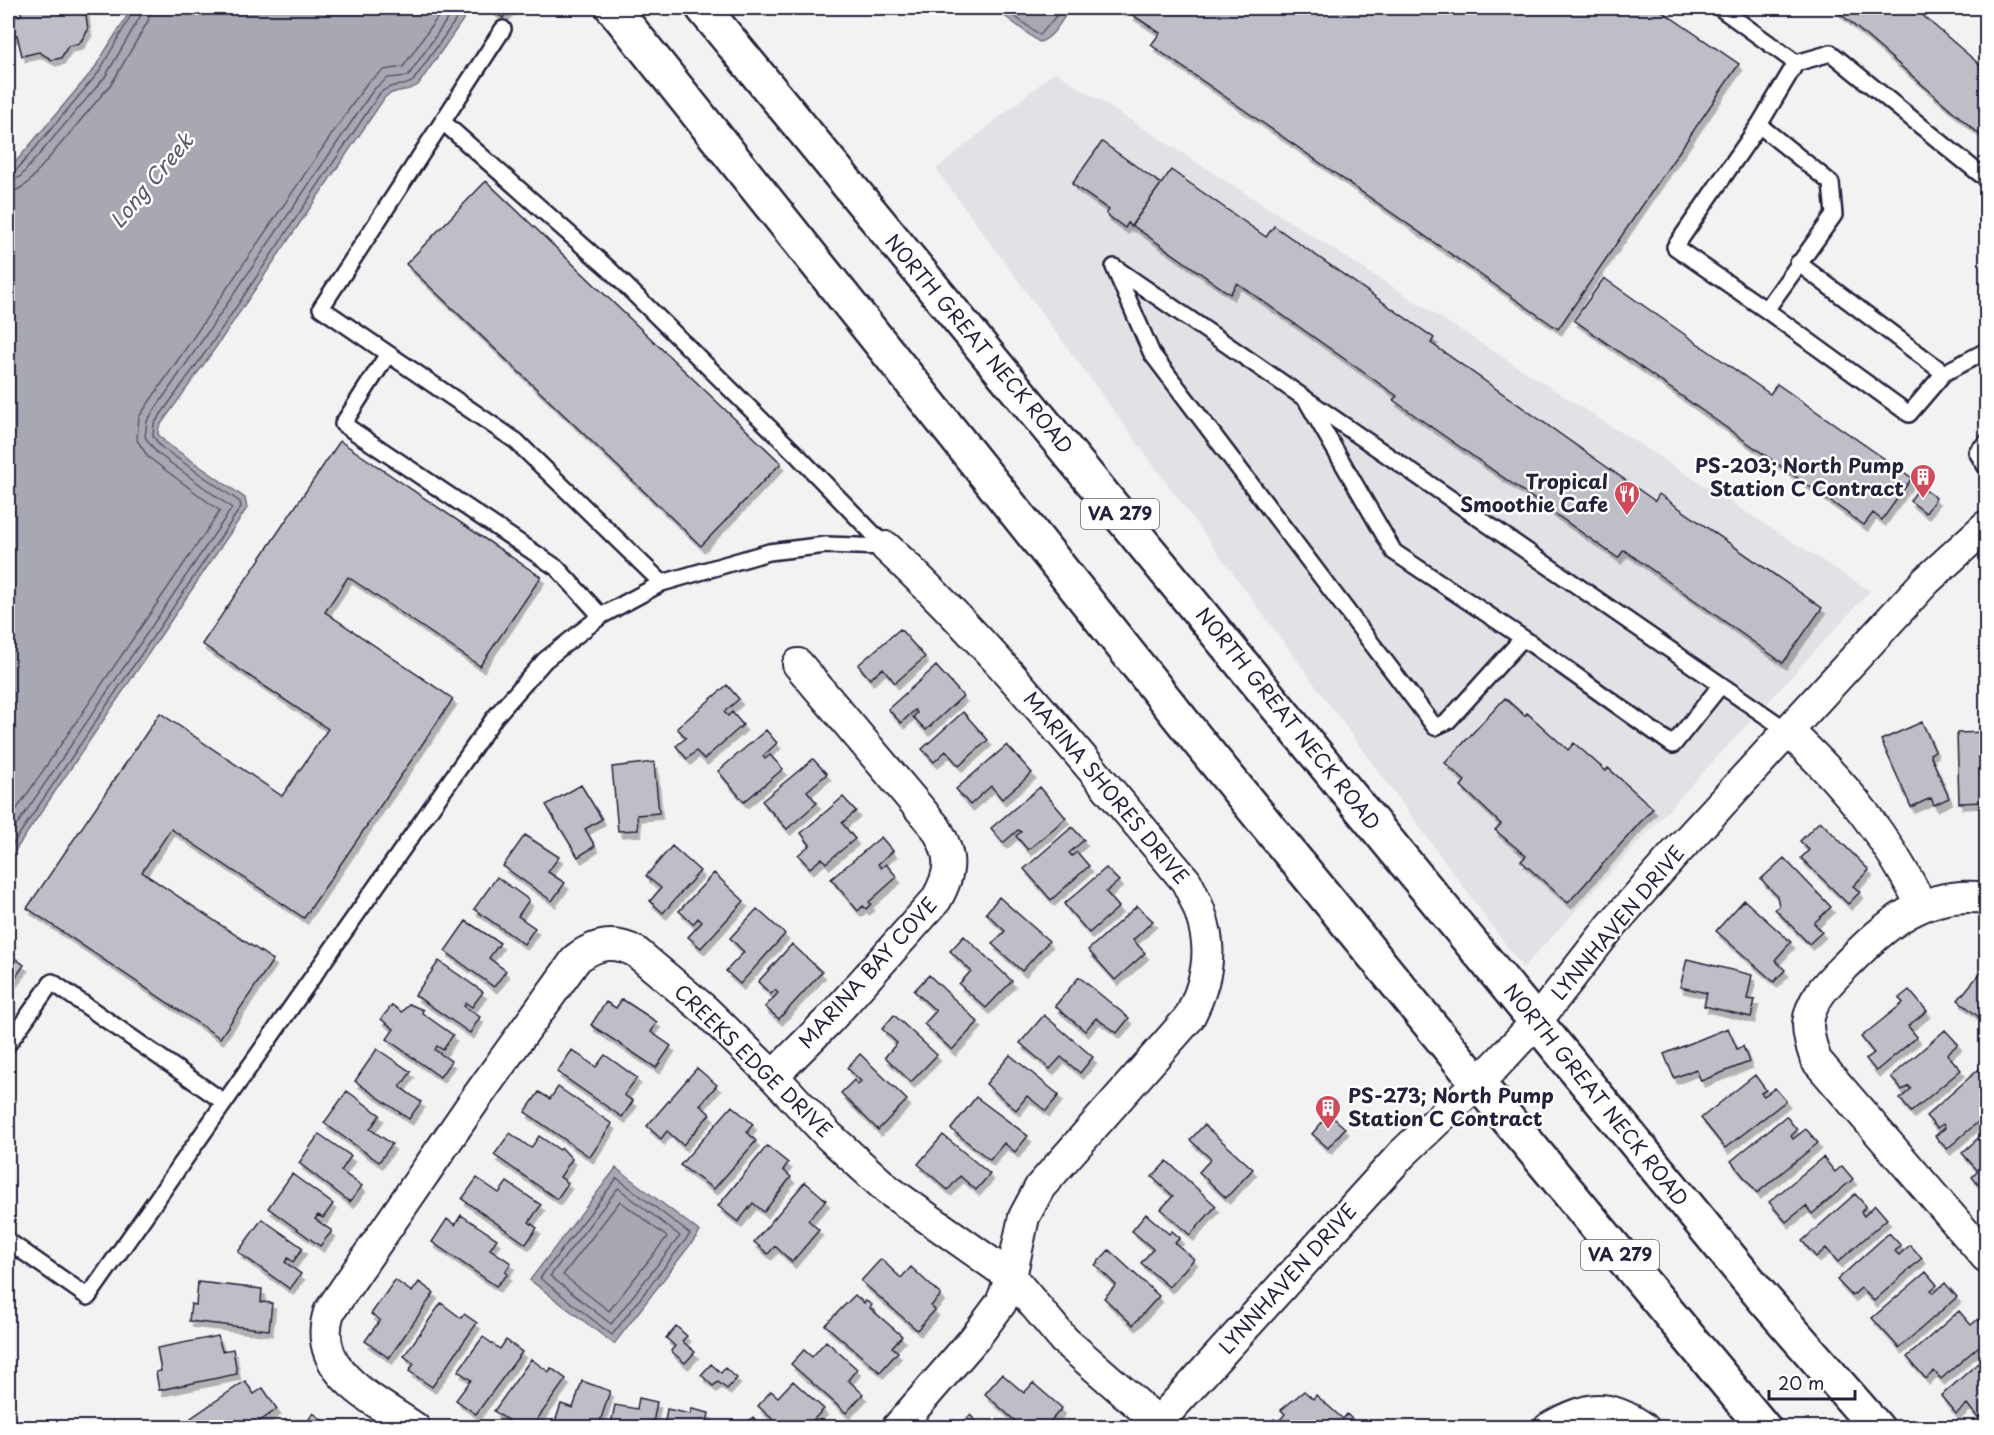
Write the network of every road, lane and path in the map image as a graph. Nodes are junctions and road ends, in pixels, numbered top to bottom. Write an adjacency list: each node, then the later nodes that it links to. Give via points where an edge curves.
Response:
1 (613, 8): 30 (main road, VA 279, via 1199,742)
2 (703, 8): 27 (main road, NORTH GREAT NECK ROAD / VA 279)
3 (1720, 8): 5 (lane)
4 (503, 29): 6 (lane)
5 (1796, 63): 7 (lane); 8 (lane, via 1831,52)
6 (443, 122): 12 (lane, via 321,308); 18 (lane, via 609,269)
7 (1759, 125): 9 (lane, via 1831,183 1834,215); 10 (lane, via 1675,247)
8 (1980, 174)
9 (1798, 263): 10 (lane); 13 (lane)
10 (1766, 310): 13 (lane, via 1909,414)
11 (1986, 351): 13 (lane)
12 (387, 354): 19 (lane, via 516,441); 20 (lane, via 343,424 557,568)
13 (1944, 373)
14 (1306, 399): 21 (lane, via 1394,552); 21 (lane, via 1114,267 1152,354 1436,727 1448,721); 23 (lane)
15 (1986, 443): 16 (lane, via 1977,452)
16 (1986, 467)
17 (1986, 526): 24 (street, LYNNHAVEN DRIVE, via 1926,581)
18 (886, 547): 19 (lane, via 826,545 769,552); 34 (street, MARINA SHORES DRIVE, via 1002,663 1186,881 1208,933 1208,967 1189,1018 1040,1187 1024,1217)
19 (662, 583): 20 (lane)
20 (601, 616): 31 (lane, via 545,660 495,717)
21 (1523, 638): 23 (lane, via 1673,745)
22 (798, 664): 29 (street, MARINA BAY COVE, via 936,828 946,845 950,864 946,883 936,900)
23 (1721, 685): 24 (lane)
24 (1788, 731): 26 (street, via 1829,768 1867,812); 27 (street, LYNNHAVEN DRIVE, via 1611,926)
25 (1986, 898): 26 (street, via 1949,899)
26 (1922, 906): 33 (street, via 1885,926 1825,985 1808,1023 1809,1040 1816,1060)
27 (1536, 1022): 30 (street, LYNNHAVEN DRIVE); 41 (main road, NORTH GREAT NECK ROAD / VA 279, via 1763,1298)
28 (8, 1044): 31 (lane, via 52,982)
29 (773, 1076): 34 (street, CREEKS EDGE DRIVE, via 829,1136 888,1190); 36 (street, CREEKS EDGE DRIVE, via 636,951 609,943 591,948 577,958 478,1094 329,1312 324,1339 339,1373)
30 (1477, 1083): 35 (street, LYNNHAVEN DRIVE, via 1402,1154); 40 (main road, VA 279)
31 (224, 1102): 32 (lane, via 88,1297)
32 (8, 1241)
33 (1986, 1257)
34 (1011, 1277): 35 (street, via 1064,1340); 37 (street, via 1001,1303 975,1338)
35 (1155, 1425)
36 (416, 1428)
37 (897, 1428)
38 (1549, 1428): 39 (street, via 1587,1409 1628,1416)
39 (1644, 1428)
40 (1764, 1428)
41 (1877, 1428)

